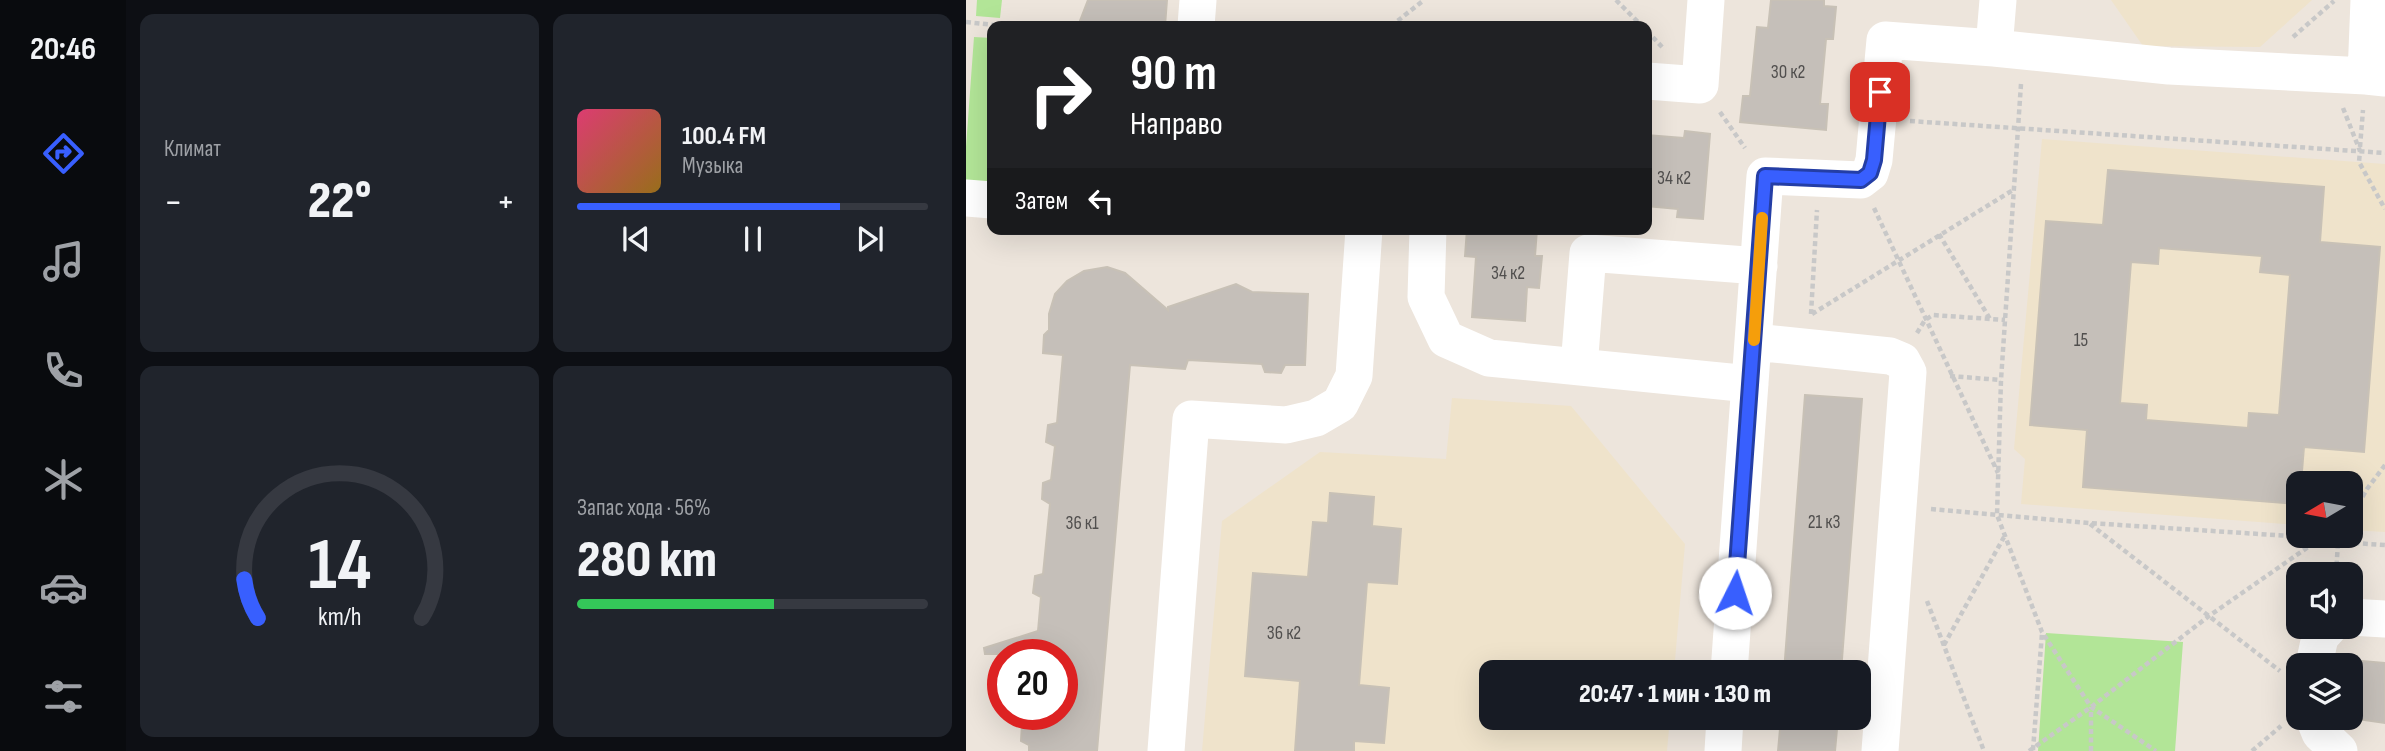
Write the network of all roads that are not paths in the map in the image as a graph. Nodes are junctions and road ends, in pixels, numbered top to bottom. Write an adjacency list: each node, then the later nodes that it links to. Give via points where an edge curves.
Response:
1 (1198, 0): 5 (lane)
2 (1706, 0): 8 (lane, via 1700,85)
3 (1998, 0): 6 (lane)
4 (2369, 0): 7 (lane)
5 (1196, 21)
6 (2008, 50): 7 (lane, via 2169,66); 13 (lane, via 1885,40 1870,173 1861,180 1765,176)
7 (2376, 77)
8 (1652, 82)
9 (966, 198): 10 (lane)
10 (987, 200)
11 (1364, 235): 22 (lane, via 1354,376 1340,404 1316,418 1286,425 1191,419)
12 (1428, 235): 15 (lane, via 1426,297 1446,339 1489,358)
13 (1759, 266): 14 (lane); 15 (lane, via 1588,253)
14 (1754, 342): 16 (lane); 24 (lane, via 1810,331 1890,356 1905,367)
15 (1579, 367): 16 (lane)
16 (1750, 384): 19 (lane)
17 (2363, 618): 18 (lane)
18 (2385, 619)
19 (1730, 660)
20 (1724, 730): 23 (lane)
21 (2317, 730): 25 (lane)
22 (1166, 751)
23 (1723, 751)
24 (1880, 751)
25 (2339, 751)

